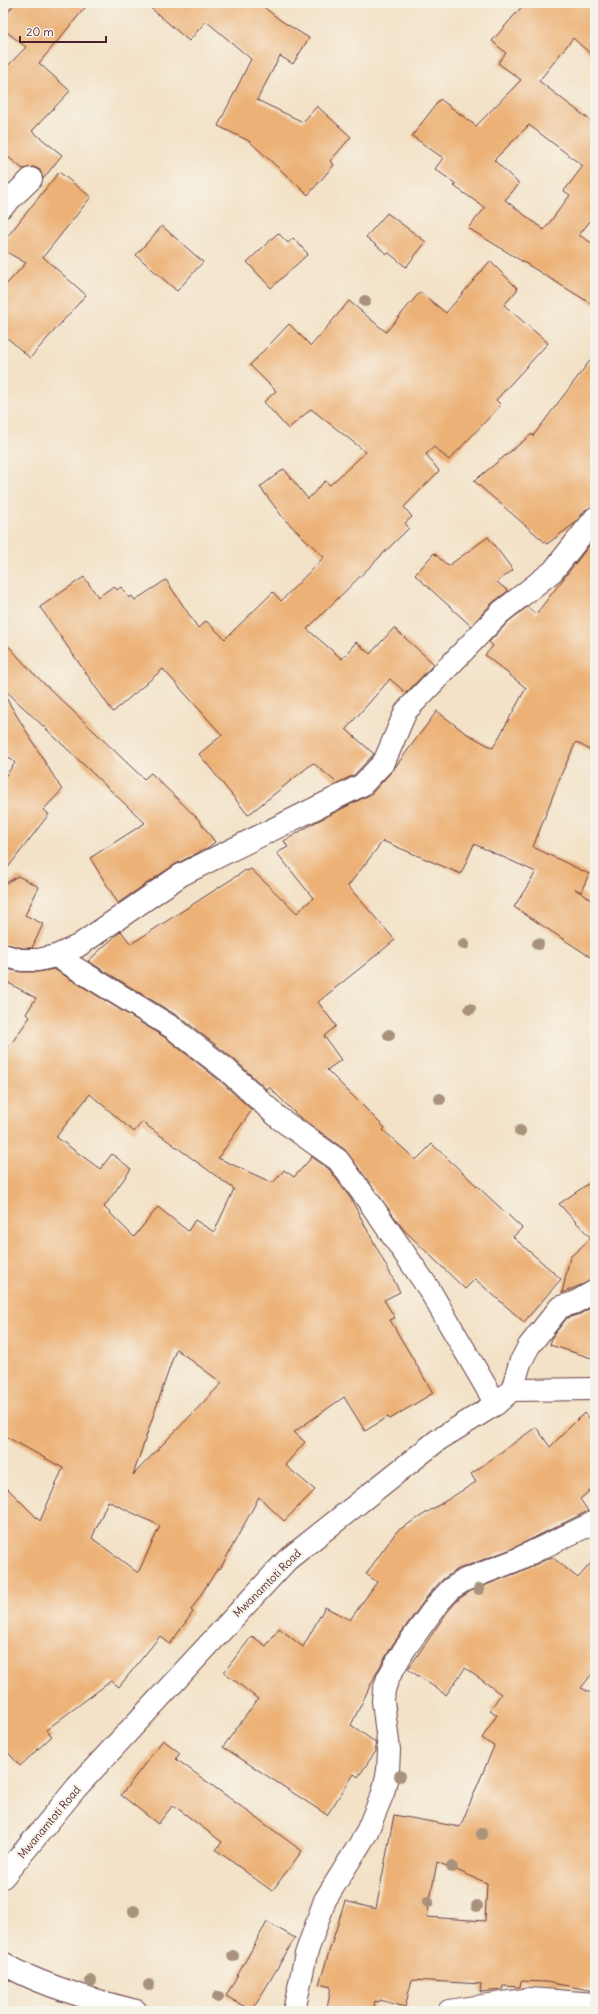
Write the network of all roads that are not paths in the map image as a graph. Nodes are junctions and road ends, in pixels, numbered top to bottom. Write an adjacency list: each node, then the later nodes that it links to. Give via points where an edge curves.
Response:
1 (31, 179): 2 (street)
2 (3, 206)
3 (595, 518): 5 (street, via 553,571 501,612 406,711 384,762 362,785 181,875 78,946)
4 (3, 955): 5 (street, via 21,960)
5 (56, 956): 8 (street, via 173,1028 227,1070 280,1119 338,1160)
6 (595, 1291): 8 (street, via 574,1303 560,1307 530,1346)
7 (595, 1389): 8 (street)
8 (504, 1397): 10 (street, Mwanamtoti Road, via 438,1440 287,1560 77,1787)
9 (595, 1522): 14 (street, via 452,1588 404,1650 384,1690 389,1750 383,1793 366,1834 326,1900 306,1954)
10 (3, 1877)
11 (3, 1963): 13 (street, via 36,1979)
12 (595, 2004): 15 (street, via 530,1999)
13 (136, 2011)
14 (294, 2011)
15 (449, 2011)

